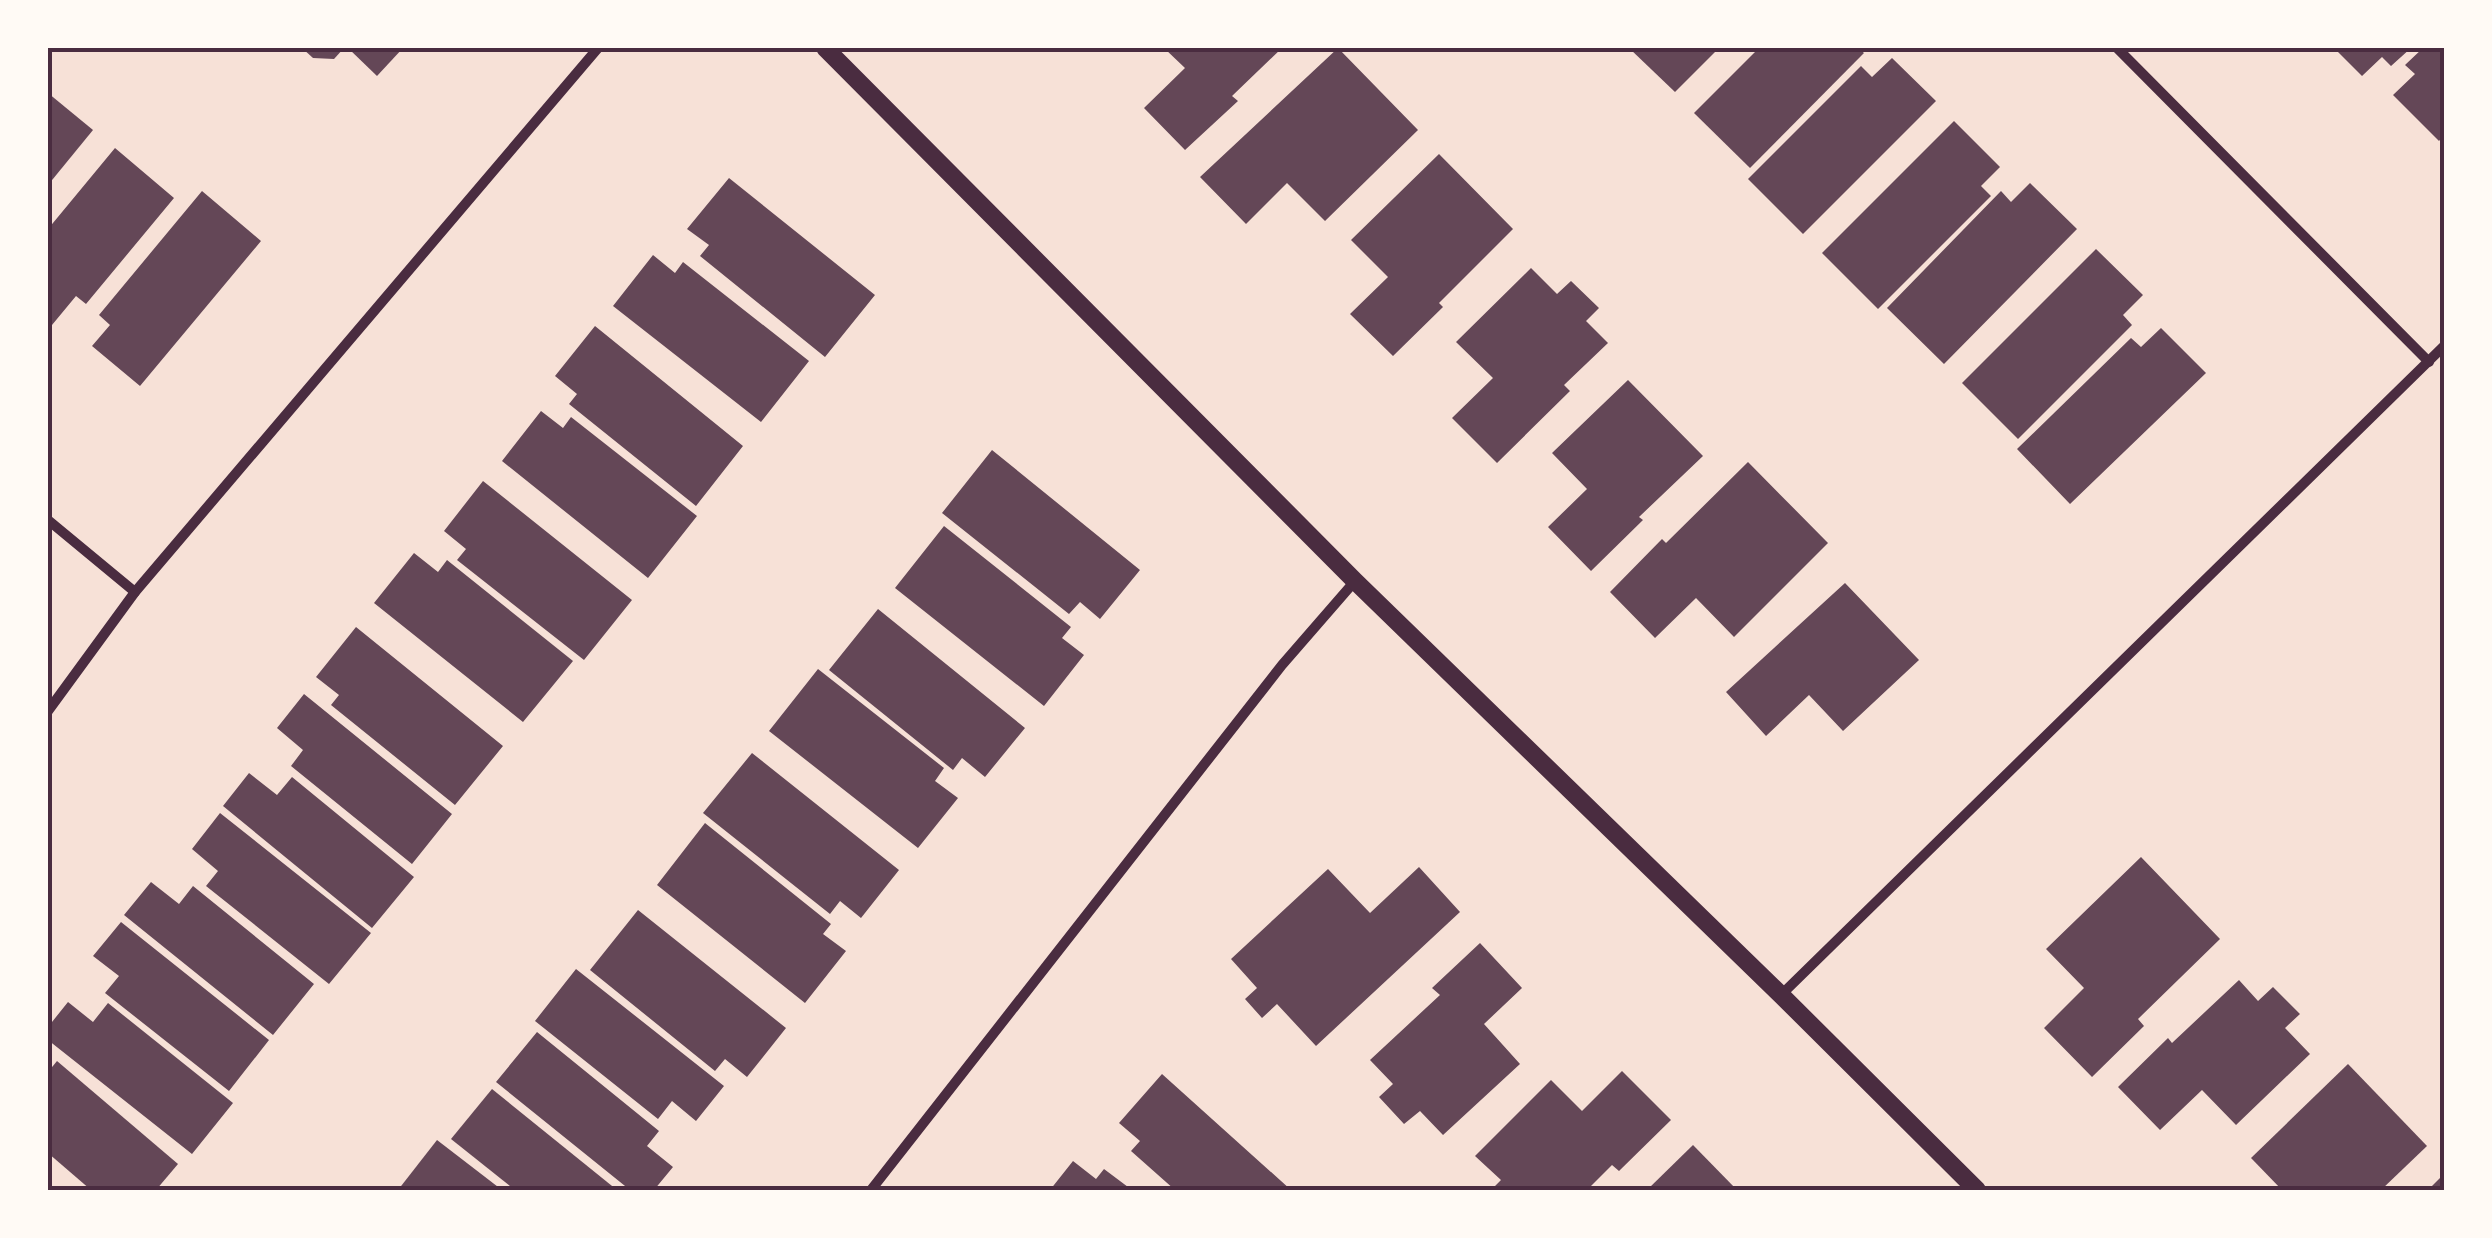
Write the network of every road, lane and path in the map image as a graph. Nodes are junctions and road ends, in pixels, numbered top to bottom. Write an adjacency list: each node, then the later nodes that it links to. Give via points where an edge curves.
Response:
1 (598, 48): 8 (street)
2 (824, 48): 7 (street)
3 (2117, 48): 5 (street)
4 (2444, 346): 5 (street)
5 (2429, 362): 10 (street)
6 (48, 520): 8 (street)
7 (1355, 580): 10 (street); 11 (street)
8 (135, 592): 9 (street)
9 (48, 711)
10 (1782, 995): 12 (street)
11 (870, 1190)
12 (1977, 1190)

